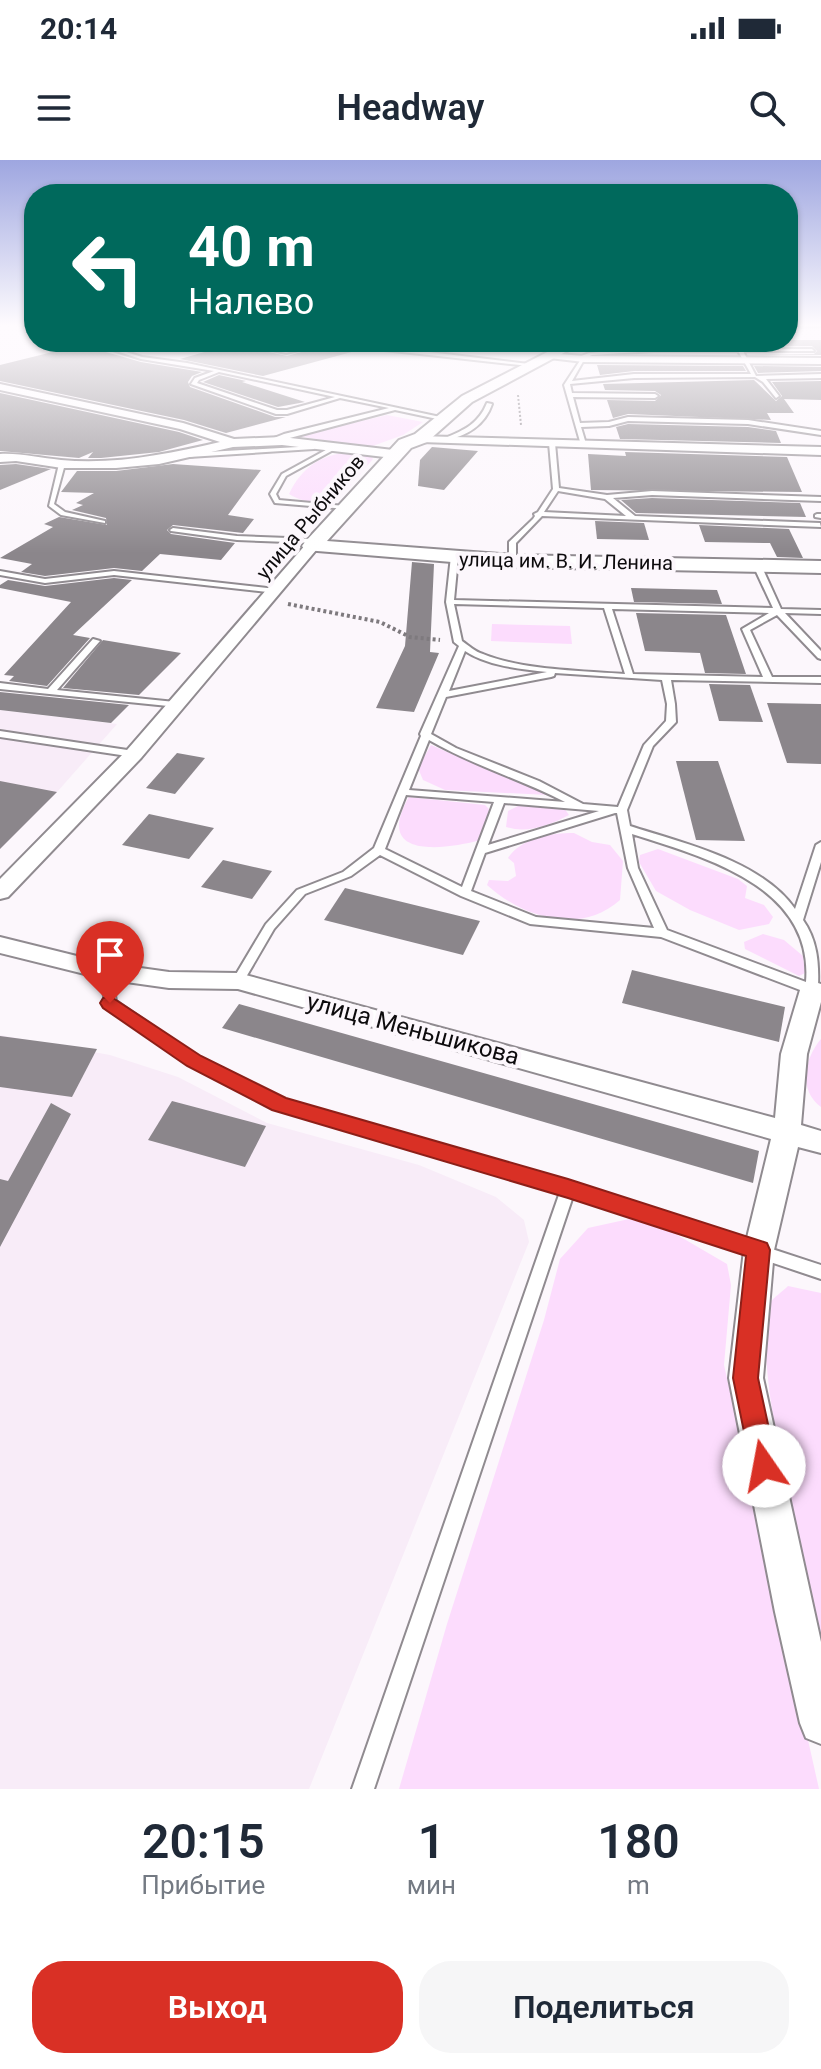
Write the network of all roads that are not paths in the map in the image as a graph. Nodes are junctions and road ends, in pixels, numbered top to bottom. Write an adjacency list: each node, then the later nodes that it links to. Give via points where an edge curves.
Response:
1 (66, 401): 15 (street, via 183,426)
2 (244, 401): 3 (lane, via 276,412)
3 (326, 401)
4 (360, 401): 8 (lane)
5 (464, 401): 9 (main road, улица Рыбников)
6 (572, 401): 10 (lane)
7 (489, 404): 13 (lane, via 476,425)
8 (395, 408): 9 (lane); 14 (lane)
9 (442, 418): 12 (main road, улица Рыбников)
10 (579, 425): 11 (lane, via 628,419 748,422); 17 (lane)
11 (821, 433)
12 (421, 438): 13 (street); 20 (main road, улица Рыбников)
13 (447, 439): 16 (street)
14 (271, 441): 15 (street); 18 (street)
15 (233, 443): 21 (street)
16 (552, 443): 17 (street); 24 (lane)
17 (583, 444): 19 (street)
18 (332, 447): 20 (street); 21 (lane); 28 (lane, via 284,475 273,494 277,502)
19 (821, 451)
20 (393, 454): 28 (main road, улица Рыбников)
21 (182, 455): 23 (street, via 116,464)
22 (0, 458): 23 (street)
23 (62, 464): 32 (lane, via 51,505 63,514)
24 (556, 489): 25 (lane); 29 (lane)
25 (607, 497): 26 (lane, via 652,493); 31 (lane)
26 (810, 499): 27 (lane); 30 (lane)
27 (821, 499)
28 (345, 508): 35 (main road, улица Рыбников)
29 (537, 514): 31 (lane); 37 (lane, via 513,542)
30 (819, 516): 33 (lane)
31 (633, 518): 33 (lane)
32 (103, 522)
33 (821, 525)
34 (173, 530): 35 (lane)
35 (314, 544): 36 (main road, улица им. В. И. Ленина); 41 (street, улица Рыбников)
36 (454, 558): 37 (main road, улица им. В. И. Ленина); 42 (lane)
37 (512, 561): 38 (main road, улица им. В. И. Ленина)
38 (757, 565): 39 (main road, улица им. В. И. Ленина); 44 (lane)
39 (821, 567)
40 (0, 573): 41 (lane, via 45,581 114,573)
41 (272, 596): 57 (street, улица Рыбников)
42 (450, 602): 43 (lane); 47 (lane)
43 (608, 608): 44 (lane); 50 (lane)
44 (778, 611): 45 (lane); 48 (lane); 51 (lane, via 746,629)
45 (821, 612)
46 (96, 641): 55 (lane)
47 (460, 645): 49 (lane, via 498,663); 56 (lane)
48 (821, 656)
49 (561, 672): 50 (lane); 56 (lane)
50 (629, 674): 52 (lane)
51 (768, 678): 52 (lane); 53 (lane)
52 (666, 679): 64 (lane, via 671,722 649,745)
53 (821, 680)
54 (0, 686): 55 (lane)
55 (50, 692): 57 (lane)
56 (444, 695): 59 (lane)
57 (175, 705): 60 (street, улица Рыбников)
58 (0, 734): 60 (lane)
59 (425, 734): 61 (lane); 63 (lane)
60 (134, 754): 69 (street, улица Рыбников)
61 (402, 792): 62 (lane); 67 (lane)
62 (500, 800): 63 (lane); 68 (lane)
63 (581, 807): 64 (lane)
64 (619, 810): 65 (lane); 68 (lane)
65 (625, 828): 71 (lane, via 733,865 778,896); 72 (lane, via 633,868)
66 (821, 845): 71 (lane)
67 (379, 850): 70 (lane); 75 (lane, via 347,874 301,892 270,927)
68 (484, 850): 70 (lane)
69 (0, 892)
70 (465, 893): 72 (lane, via 534,921)
71 (798, 918): 76 (lane, via 813,959)
72 (662, 933): 76 (lane)
73 (0, 945): 74 (street, улица Меньшикова)
74 (105, 971): 75 (street, улица Меньшикова, via 169,980); 79 (lane, via 110,1003 194,1061 280,1104)
75 (238, 981): 77 (street, улица Меньшикова)
76 (816, 991): 77 (street, via 794,1054)
77 (787, 1132): 78 (street, улица Меньшикова); 80 (street)
78 (821, 1142)
79 (568, 1188): 80 (lane); 83 (lane)
80 (759, 1250): 81 (lane); 82 (street, via 746,1378)
81 (821, 1272)
82 (821, 1723)
83 (363, 1789)

